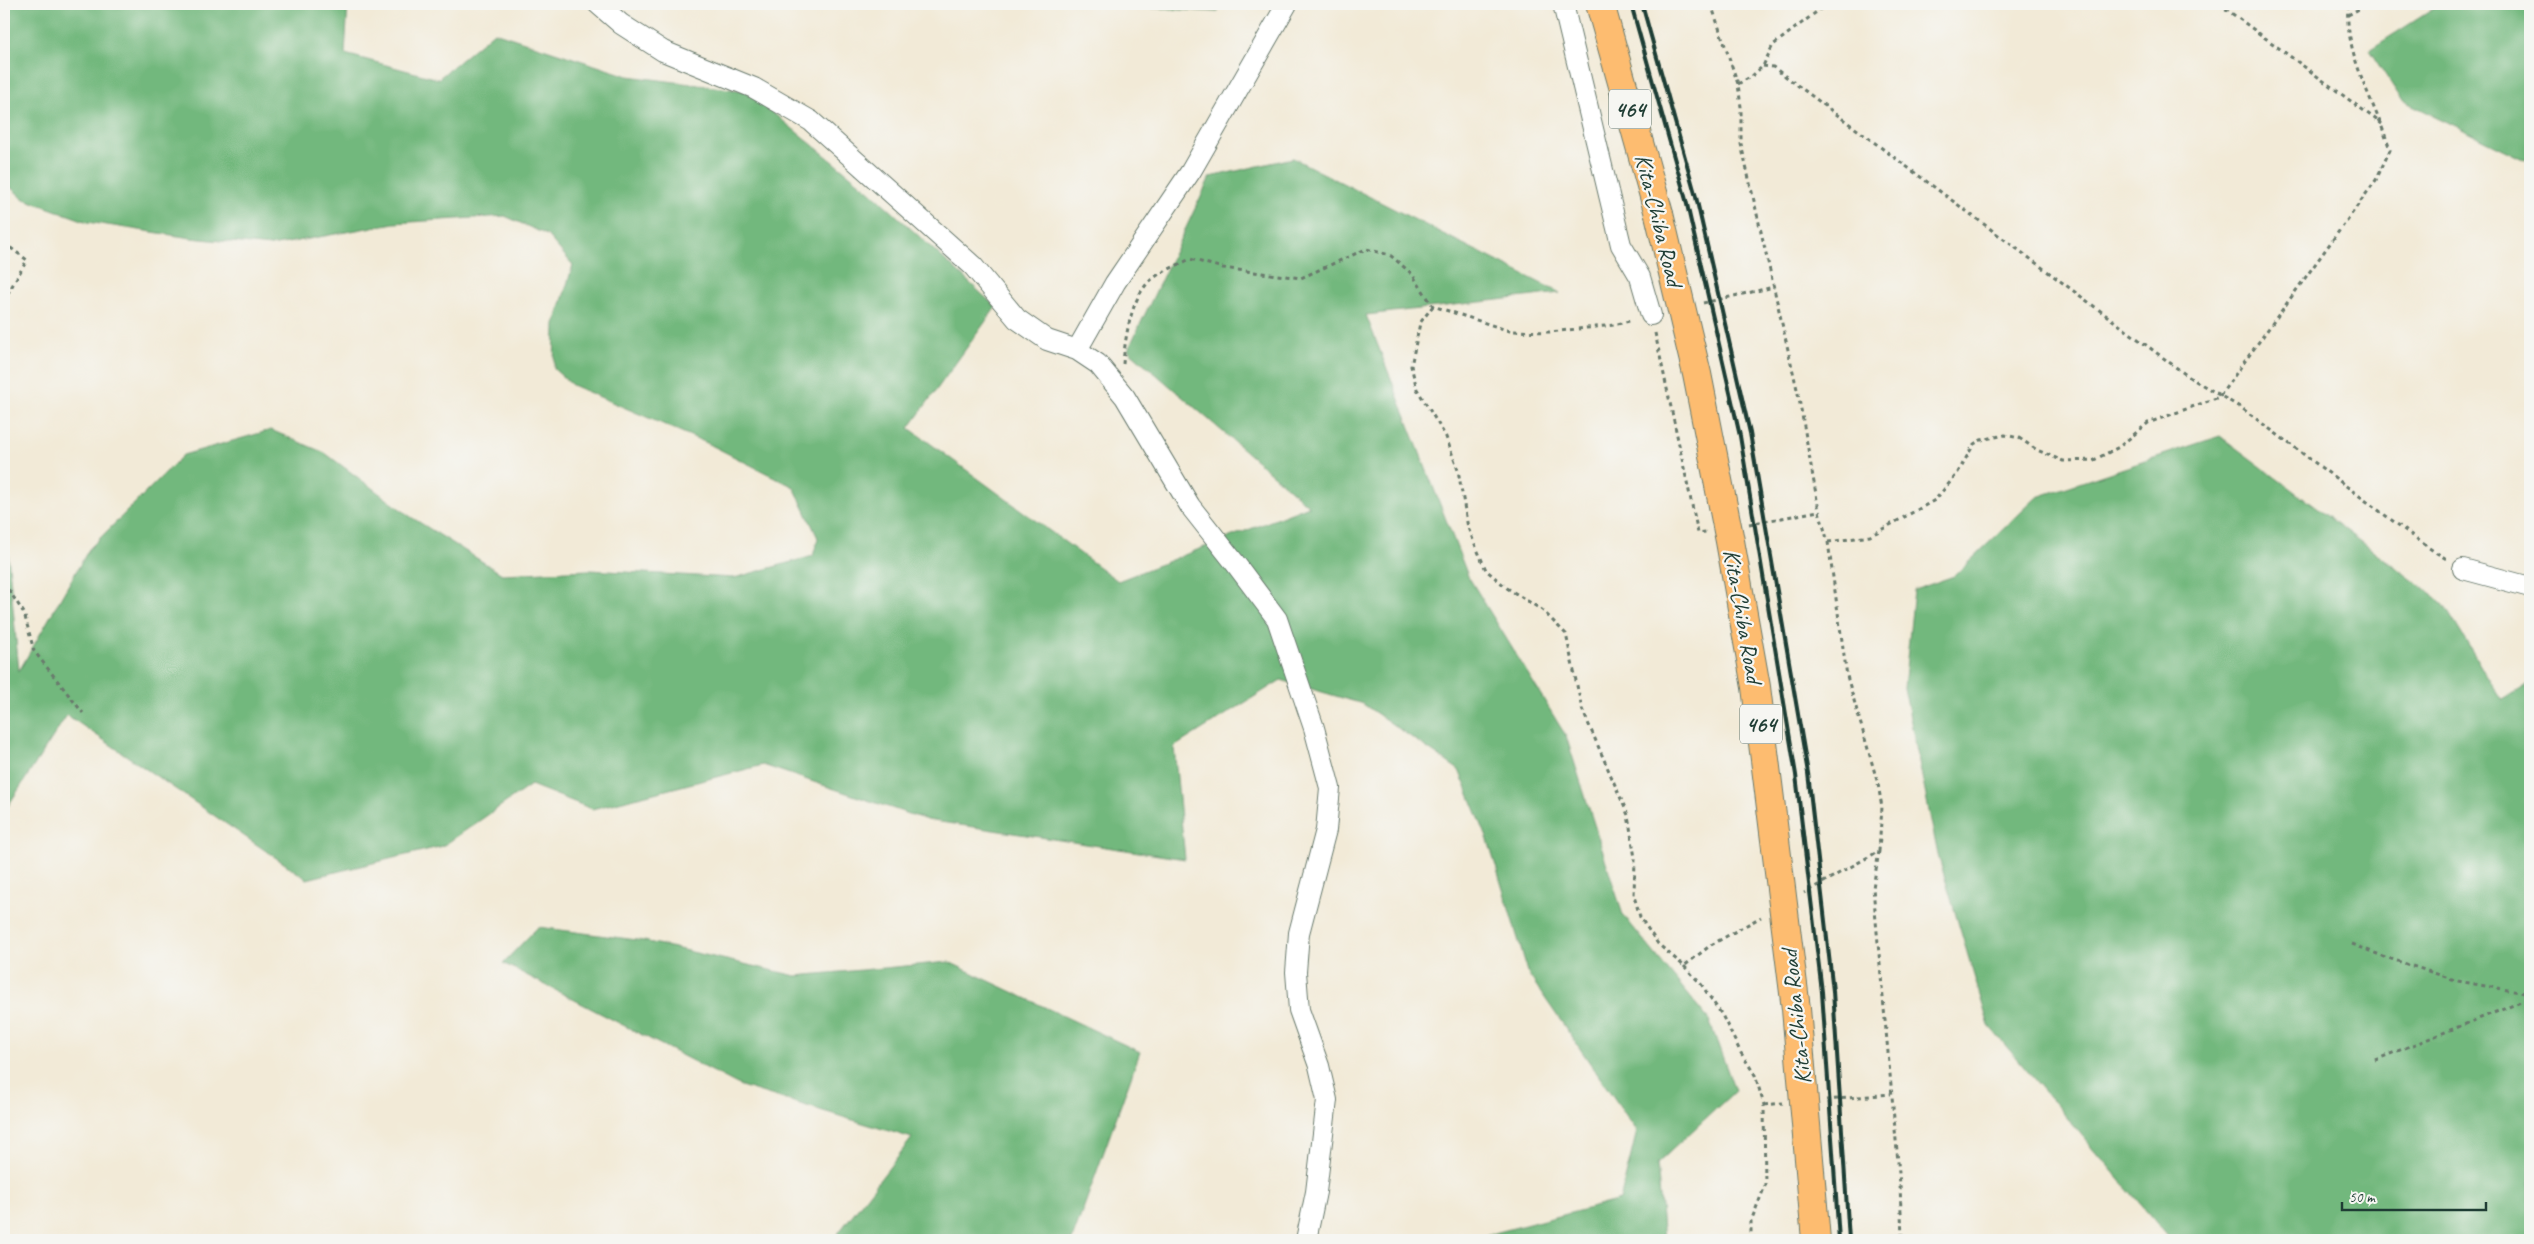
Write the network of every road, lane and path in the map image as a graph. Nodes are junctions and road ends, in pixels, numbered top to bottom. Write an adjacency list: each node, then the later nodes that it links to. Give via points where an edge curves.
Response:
1 (598, 4): 20 (street, via 621,24 663,51 754,88 811,121 973,266 1017,319 1047,340)
2 (1287, 4): 20 (street, via 1191,171 1115,283)
3 (1563, 4): 19 (street, via 1621,245 1640,277)
4 (1600, 4): 38 (highway, Kita-Chiba Road / 464, bridge, via 1659,214 1699,384 1756,687 1796,1009)
5 (1711, 4): 12 (path)
6 (1826, 4): 11 (path, via 1773,45)
7 (2219, 4): 13 (path)
8 (2348, 4): 10 (path)
9 (2368, 4): 10 (path)
10 (2347, 15): 13 (path, via 2355,62)
11 (1763, 66): 12 (path); 22 (path, via 1773,67)
12 (1738, 84): 15 (path, via 1741,144)
13 (2382, 124): 22 (path, via 2390,150 2376,180)
14 (4, 244): 16 (path, via 27,260)
15 (1774, 287): 17 (path); 23 (path)
16 (4, 300)
17 (1698, 304)
18 (1433, 306): 19 (path, via 1510,331 1550,332 1614,325); 21 (path, via 1412,274 1390,255 1366,249 1301,278 1223,268 1190,259 1153,278 1130,315 1123,369); 32 (path, via 1420,323 1411,366 1417,388 1446,437 1458,470 1468,528 1486,570 1542,610 1566,634 1582,709 1628,815 1635,858 1634,896 1640,917 1658,944)
19 (1651, 315)
20 (1077, 350): 21 (street, via 1098,364)
21 (1125, 397): 36 (street, via 1190,506 1277,619 1314,728 1330,788 1326,830 1298,933 1296,972 1299,1010 1327,1100 1316,1192)
22 (2219, 397): 23 (path, via 2148,423 2119,447 2094,460 2063,461 2019,438 2005,435 1981,440 1974,444 1957,474 1935,500 1870,536); 24 (path, via 2243,409)
23 (1828, 542): 28 (path, via 1847,676 1880,792)
24 (2463, 570): 26 (street)
25 (4, 583): 27 (path, via 24,613 34,651)
26 (2530, 587)
27 (83, 713)
28 (1879, 850): 29 (path); 39 (path, via 1873,888 1900,1184)
29 (1795, 898)
30 (1770, 912): 32 (path, via 1711,945)
31 (2352, 944): 33 (path, via 2458,981)
32 (1684, 966): 37 (path, via 1722,1015 1755,1075 1764,1105 1765,1186 1751,1221)
33 (2530, 994)
34 (2530, 1000): 35 (path)
35 (2376, 1060)
36 (1306, 1240)
37 (1751, 1240)
38 (1816, 1240)
39 (1902, 1240)

